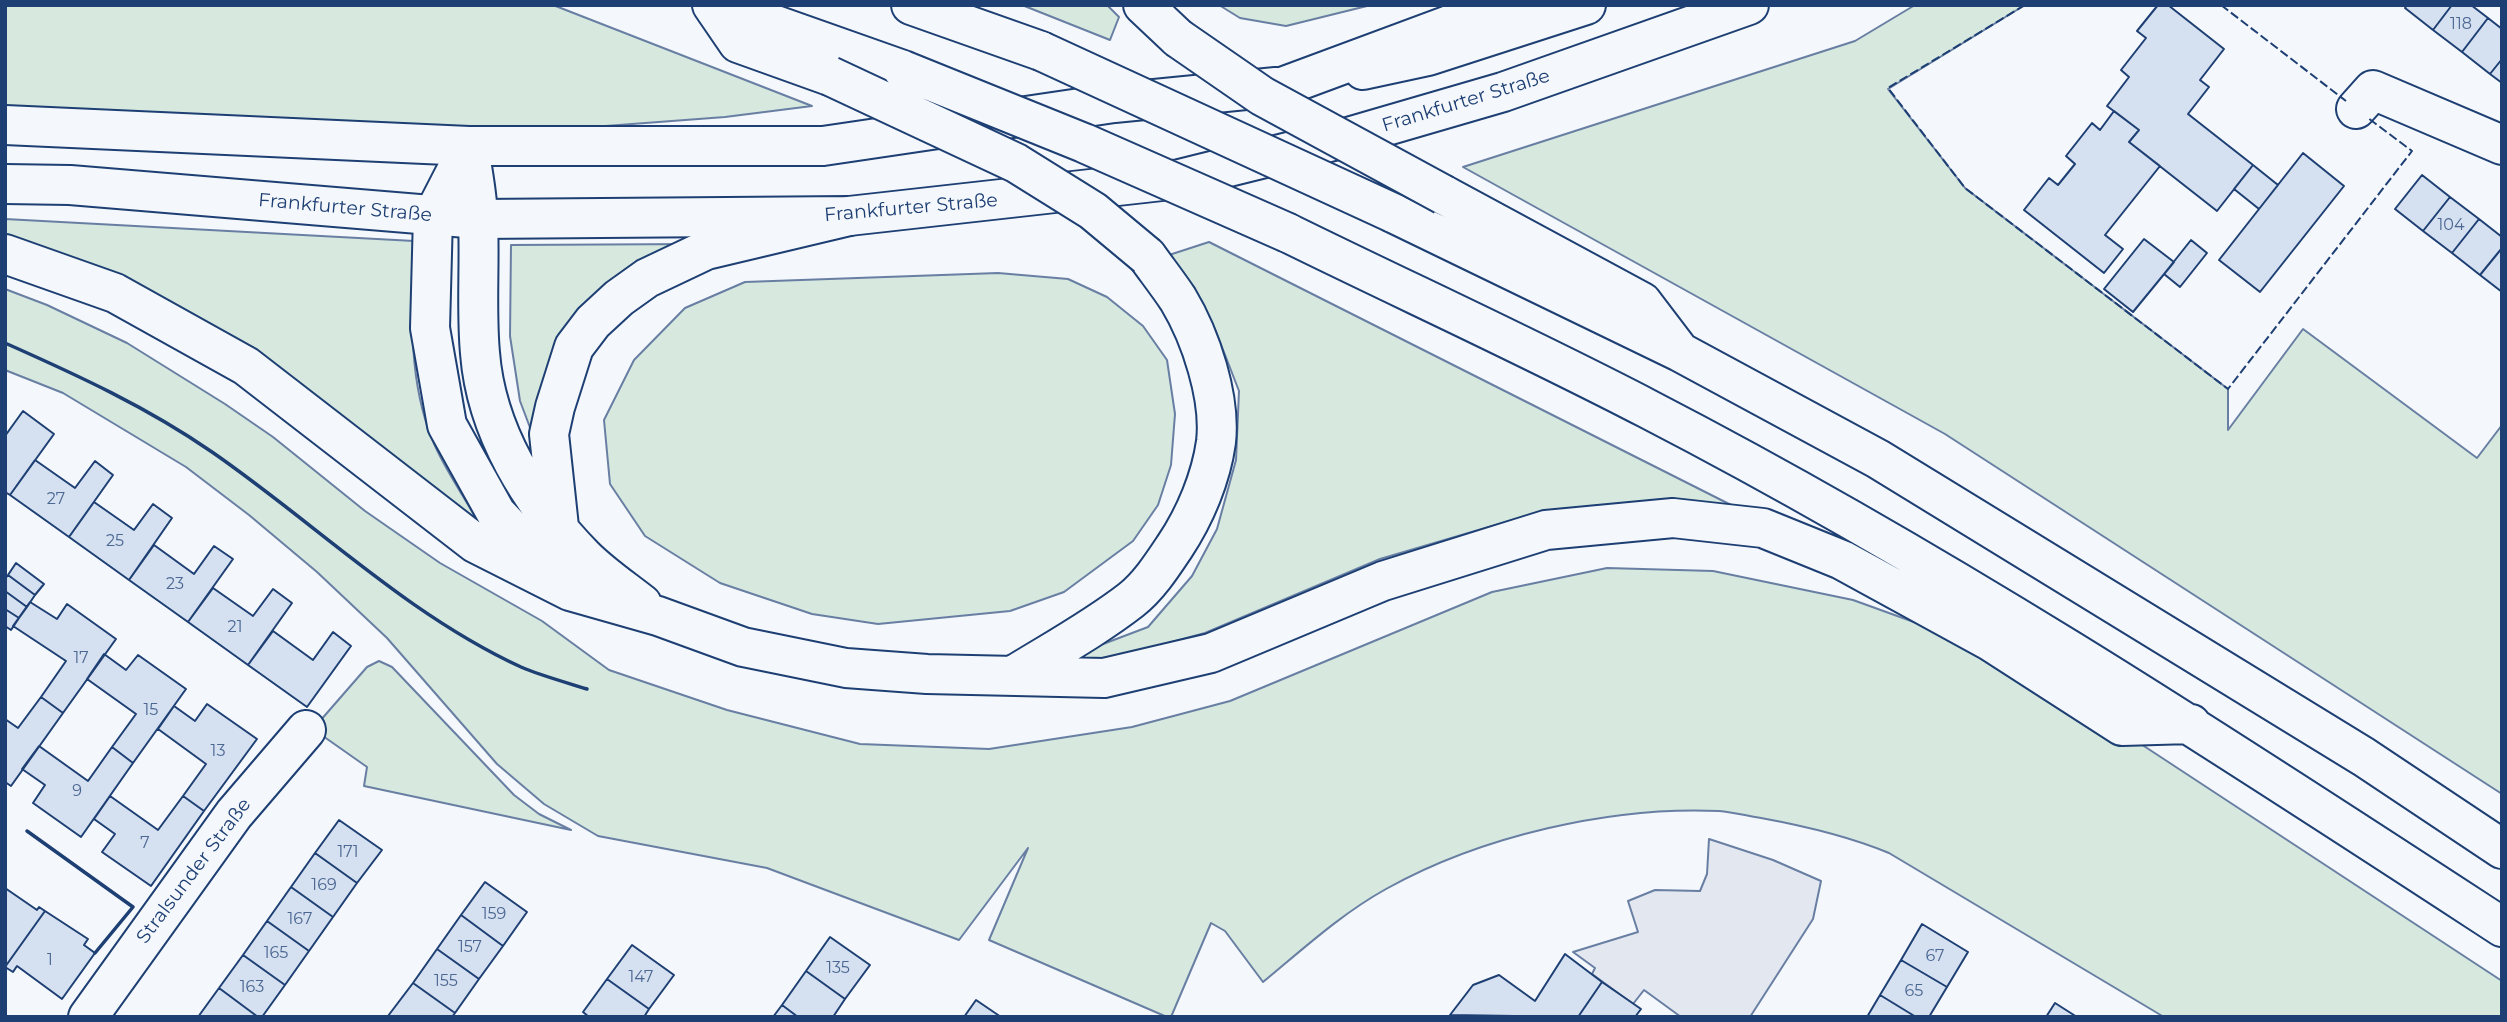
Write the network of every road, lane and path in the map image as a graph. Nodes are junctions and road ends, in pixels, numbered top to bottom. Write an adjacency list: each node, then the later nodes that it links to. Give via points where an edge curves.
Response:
1 (712, 5): 22 (main road, bridge, via 738,43 830,76 1016,163 1093,211 1147,256 1194,331 1206,361 1216,441 1189,526 1133,599)
2 (719, 5): 23 (main road, bridge, via 903,70 1288,233 1648,409 1982,596)
3 (911, 5): 18 (main road, bridge, via 1041,51)
4 (1143, 5): 18 (main road, bridge, via 1178,37 1262,96 1642,302)
5 (1503, 5): 8 (main road)
6 (1586, 5): 8 (main road, via 1428,56)
7 (1749, 5): 15 (main road, Frankfurter Straße, via 1503,92 1180,179)
8 (1282, 87): 12 (main road, via 1114,103 823,146)
9 (2356, 109): 11 (main road, via 2373,90)
10 (5, 125): 12 (main road)
11 (2502, 145)
12 (469, 146): 14 (main road); 16 (main road)
13 (5, 184): 14 (main road, Frankfurter Straße)
14 (433, 216): 16 (main road, Frankfurter Straße); 20 (main road, via 430,328 447,425 496,513)
15 (849, 216): 16 (main road, Frankfurter Straße); 19 (main road, via 706,250 647,278 593,323 574,346 549,434)
16 (478, 219): 19 (main road, via 480,355 489,403 506,450)
17 (5, 254): 20 (main road, via 115,293 246,366 475,543)
18 (1680, 352): 25 (main road, via 1890,466 2352,750)
19 (559, 529): 21 (main road, via 586,558)
20 (570, 591): 21 (main road)
21 (658, 616): 22 (main road, via 743,647 846,668)
22 (1014, 675): 23 (main road, via 1104,678 1212,653 1383,581 1546,530 1673,518 1763,528 1842,560 1990,641 2122,726)
23 (2191, 724): 26 (main road)
24 (306, 730): 27 (main road, Stralsunder Straße, via 234,814)
25 (2502, 849)
26 (2502, 927)
27 (88, 1017)

